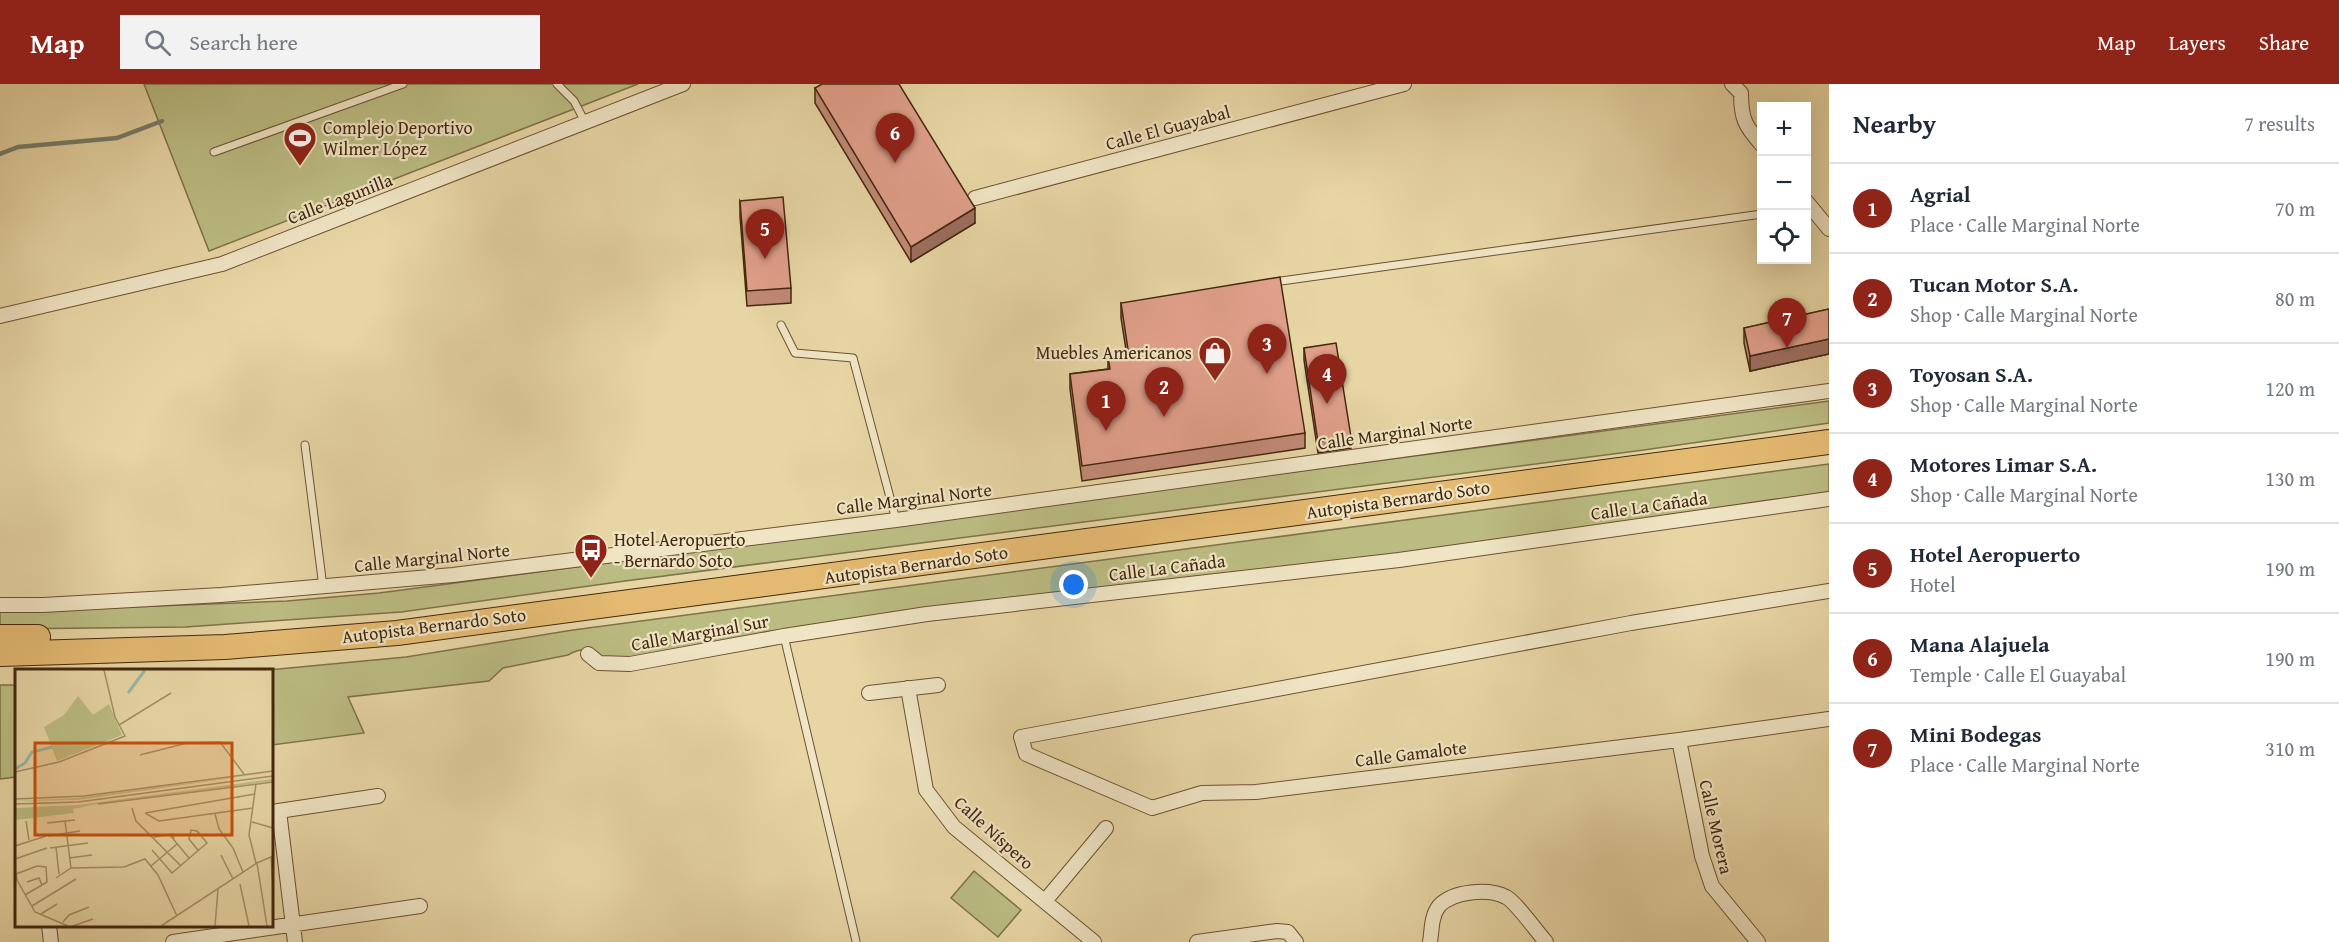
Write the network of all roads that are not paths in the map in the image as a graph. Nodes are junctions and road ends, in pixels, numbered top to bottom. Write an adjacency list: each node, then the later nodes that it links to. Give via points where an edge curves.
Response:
1 (403, 84): 8 (lane)
2 (557, 84): 6 (lane, via 574,101)
3 (683, 84): 6 (street, Calle Lagunilla)
4 (1404, 84): 9 (street, Calle El Guayabal)
5 (1732, 84): 7 (street, via 1741,93 1741,113)
6 (585, 122): 14 (street, Calle Lagunilla, via 222,264)
7 (1757, 140)
8 (214, 152)
9 (975, 198)
10 (1811, 209): 12 (street)
11 (1757, 215): 13 (lane)
12 (1829, 229)
13 (1273, 282)
14 (0, 316)
15 (781, 325): 20 (lane, via 795,353 853,358)
16 (1829, 391): 20 (street, Calle Marginal Norte)
17 (1829, 442): 26 (highway, Autopista Bernardo Soto, via 397,633 225,647)
18 (305, 446): 21 (lane)
19 (1829, 499): 24 (street, Calle La Cañada, via 1399,560 927,614)
20 (896, 520): 21 (street, Calle Marginal Norte, via 453,575)
21 (323, 587): 23 (street, Calle Marginal Norte)
22 (1829, 591): 33 (street, Calle Gamalote, via 1021,737 1026,754 1152,808 1203,793 1256,792)
23 (0, 605)
24 (784, 636): 28 (street, Calle Marginal Sur, via 630,664 599,663); 42 (lane)
25 (0, 637): 26 (highway, via 42,637)
26 (98, 652): 27 (highway, Autopista Bernardo Soto)
27 (0, 654)
28 (588, 654)
29 (938, 685): 30 (street)
30 (908, 688): 31 (street); 37 (street, Calle Níspero, via 926,790 954,827)
31 (869, 693)
32 (1829, 719): 33 (street, Calle Gamalote)
33 (1679, 740): 51 (street, Calle Morera, via 1702,856 1712,886)
34 (378, 796): 35 (street)
35 (275, 812): 39 (street)
36 (1106, 828): 37 (street)
37 (1045, 901): 46 (street, Calle Níspero)
38 (420, 906): 39 (street)
39 (293, 924): 44 (street); 45 (street)
40 (49, 927): 43 (street)
41 (1250, 938): 47 (street); 48 (street, via 1277,931 1288,932)
42 (856, 940)
43 (51, 942)
44 (173, 942)
45 (296, 942)
46 (1094, 942)
47 (1197, 942)
48 (1296, 942)
49 (1430, 942): 50 (street, via 1433,918 1440,906 1456,897 1490,892 1507,897)
50 (1546, 942)
51 (1758, 942)

